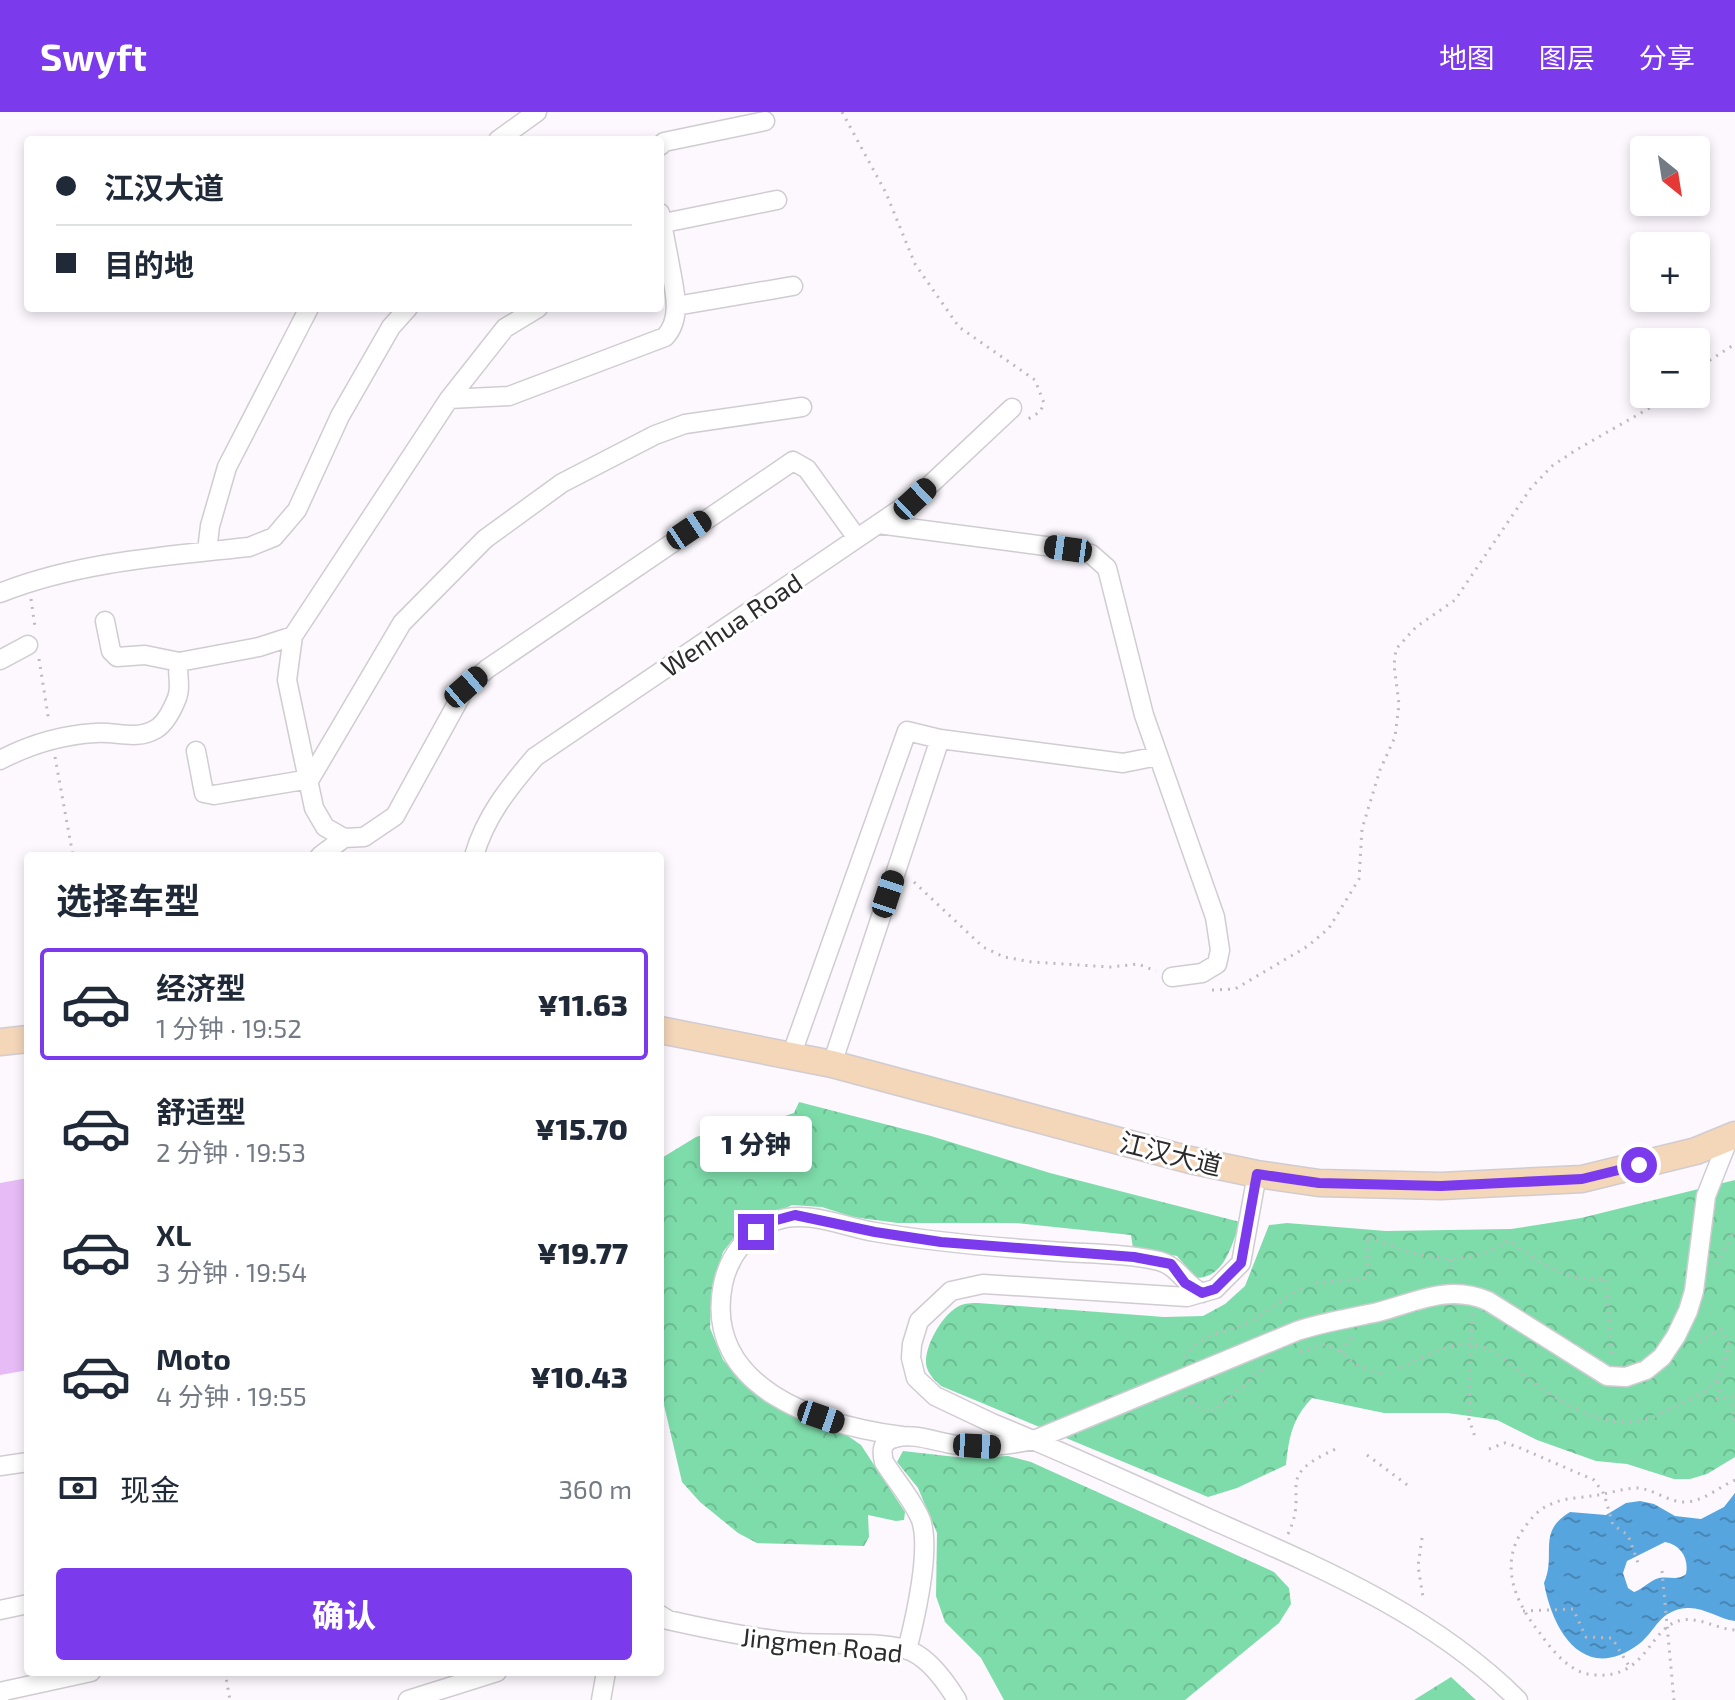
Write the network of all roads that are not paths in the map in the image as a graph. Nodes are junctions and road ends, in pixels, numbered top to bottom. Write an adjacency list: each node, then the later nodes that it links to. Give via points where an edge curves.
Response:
1 (537, 112): 3 (street)
2 (765, 121): 4 (street)
3 (504, 136)
4 (664, 142)
5 (777, 200): 6 (street)
6 (664, 218)
7 (664, 262): 9 (street)
8 (793, 286): 9 (street)
9 (676, 306): 13 (street, via 674,328 665,337 509,396)
10 (307, 312): 18 (street, via 227,467)
11 (404, 312): 18 (street, via 340,416 297,510 274,537 249,547)
12 (531, 312): 13 (street, via 505,328)
13 (449, 399): 21 (street)
14 (802, 407): 29 (street, via 685,424 655,435 562,483 485,539 402,623)
15 (1012, 408): 16 (street, Wenhua Road, via 915,499)
16 (878, 524): 17 (street, Wenhua Road); 27 (street, via 1091,554 1107,568)
17 (857, 538): 30 (street, via 807,469 793,461 487,669 466,687 395,816 364,837); 32 (street, Wenhua Road, via 535,757 503,794)
18 (207, 551): 19 (street, via 83,568)
19 (0, 593)
20 (105, 621): 24 (street, via 117,657 145,655)
21 (293, 636): 24 (street); 29 (street, via 287,680)
22 (34, 645): 23 (street)
23 (0, 660)
24 (179, 662): 28 (street, via 181,687 157,729 52,739)
25 (940, 739): 27 (street, via 1123,763); 37 (street, via 907,731); 38 (street)
26 (196, 751): 29 (street, via 204,793)
27 (1158, 756): 33 (street, via 1215,917 1220,950 1217,964 1202,973)
28 (0, 760)
29 (310, 779): 30 (street, via 314,808 325,827)
30 (344, 838): 31 (street)
31 (325, 852)
32 (475, 852)
33 (1172, 977)
34 (664, 1031): 37 (main road, 江汉大道)
35 (24, 1039): 36 (main road)
36 (0, 1042)
37 (791, 1056): 38 (main road, 江汉大道)
38 (832, 1064): 40 (main road, 江汉大道)
39 (1732, 1137): 40 (main road, 江汉大道, via 1582,1179 1441,1186 1319,1183); 43 (street, via 1706,1196 1688,1311 1662,1357 1646,1370 1613,1376 1488,1301 1441,1293 1297,1331)
40 (1257, 1174): 41 (street, via 1241,1263 1215,1289)
41 (1202, 1293): 42 (street, via 1185,1283 1171,1264 1134,1257 941,1242 795,1215 756,1232 726,1270 721,1297 724,1337 737,1363 802,1411); 43 (street, via 1157,1297 983,1284 951,1291 919,1321 911,1358 916,1378 935,1396)
42 (905, 1436): 43 (street, via 998,1447); 49 (street, via 892,1438 881,1451 921,1519 923,1532 923,1564)
43 (1034, 1440): 57 (street, via 1346,1579 1487,1669)
44 (24, 1463): 45 (street)
45 (0, 1466)
46 (24, 1605): 47 (street)
47 (0, 1610)
48 (664, 1619): 49 (street, Jingmen Road, via 727,1634)
49 (907, 1650): 56 (street, Jingmen Road, via 927,1663)
50 (73, 1676): 53 (street)
51 (484, 1676): 54 (street)
52 (605, 1676): 55 (street)
53 (0, 1695)
54 (408, 1700)
55 (601, 1700)
56 (957, 1700)
57 (1518, 1700)

